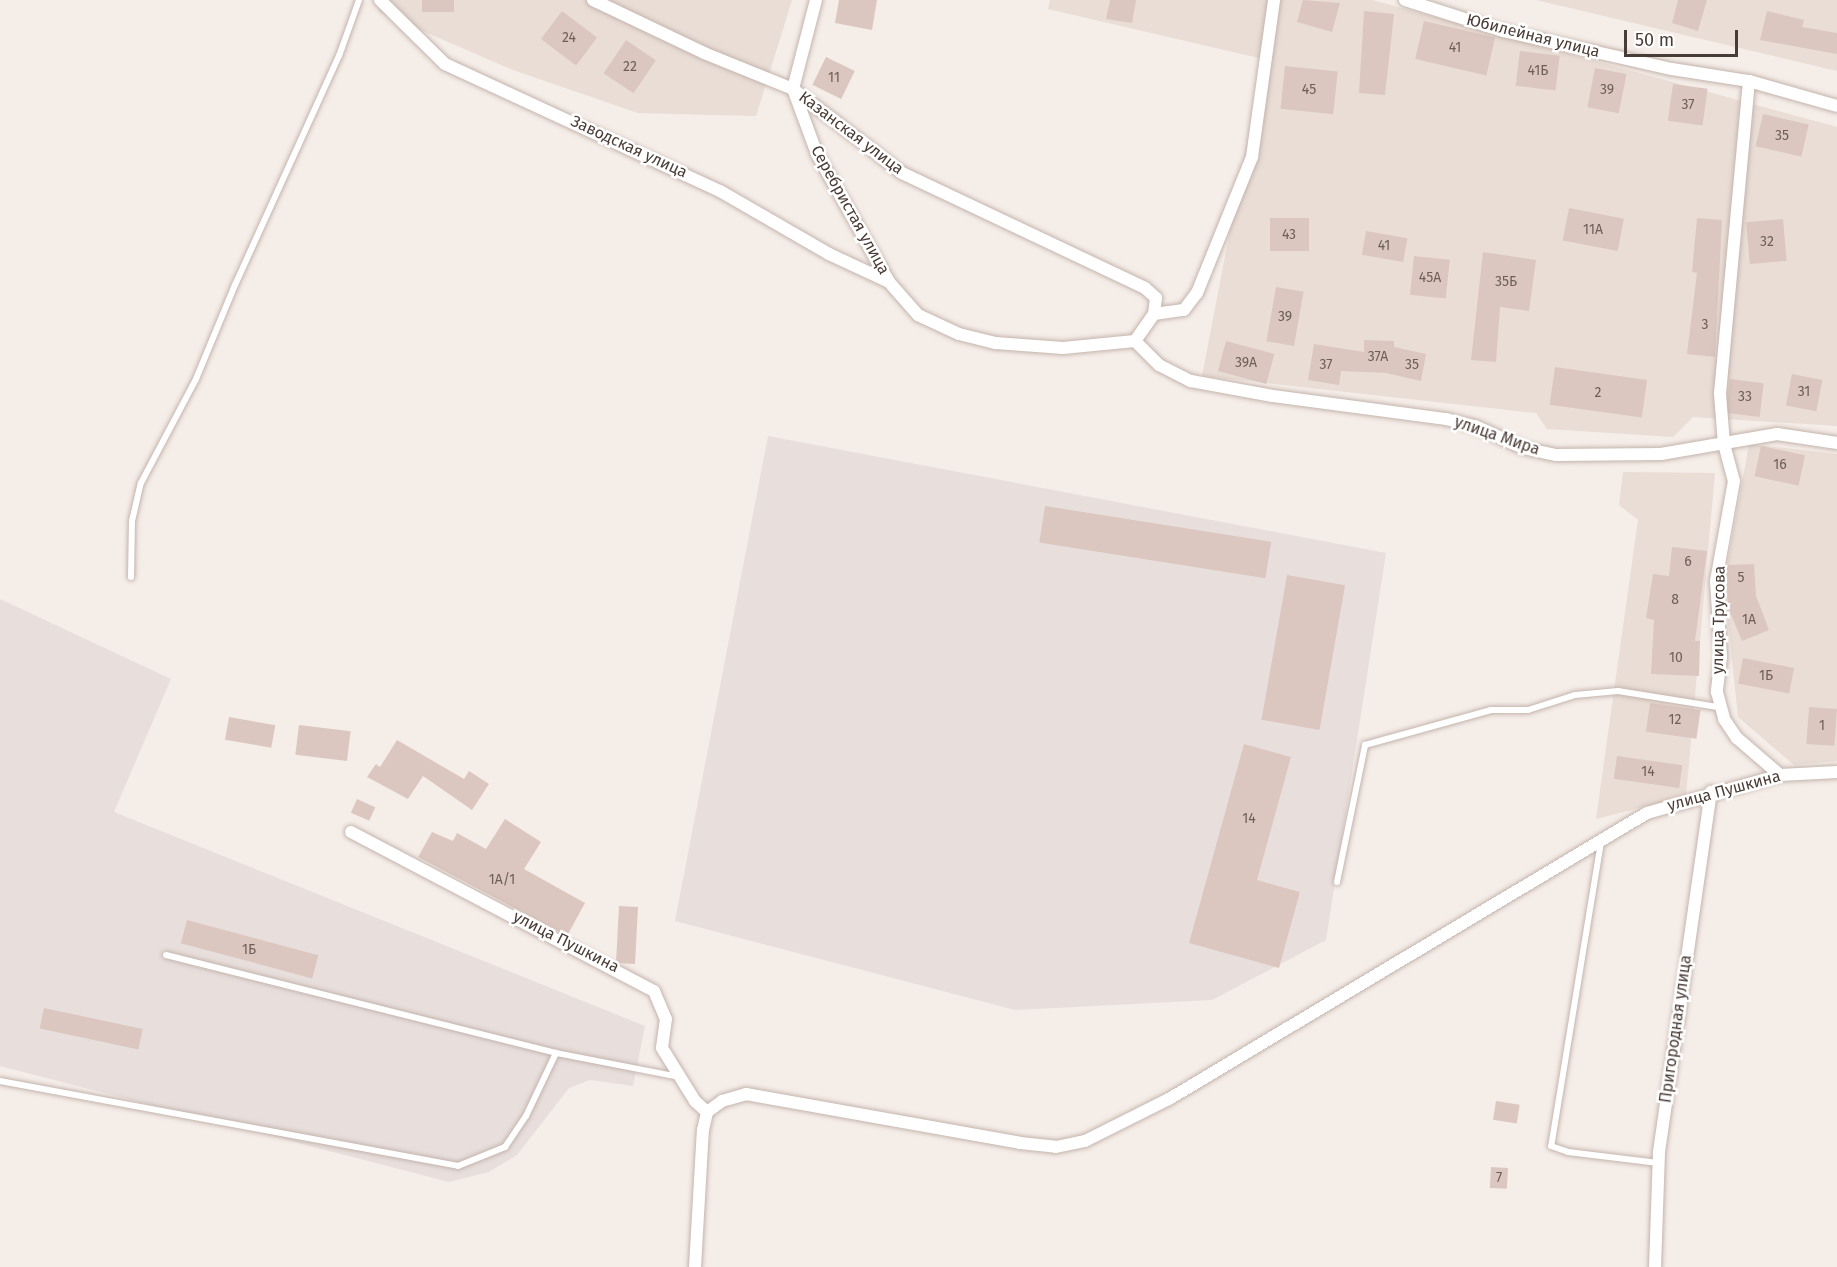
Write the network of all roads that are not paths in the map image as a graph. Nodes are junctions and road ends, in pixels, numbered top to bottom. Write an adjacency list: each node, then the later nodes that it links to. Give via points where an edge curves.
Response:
1 (359, 0): 15 (lane, via 339,56 196,379 141,483 132,521)
2 (380, 0): 10 (street, Заводская улица, via 444,64 720,190 829,254)
3 (593, 0): 8 (street, Казанская улица, via 704,53)
4 (816, 0): 8 (street)
5 (1274, 0): 11 (street, via 1252,157 1194,298 1184,310)
6 (1405, 0): 7 (street, Юбилейная улица, via 1503,31 1672,69)
7 (1749, 81): 9 (street, Юбилейная улица); 14 (street, улица Трусова, via 1720,394)
8 (793, 89): 10 (street, Серебристая улица, via 817,154); 11 (street, Казанская улица, via 902,173 1145,288 1156,298)
9 (1837, 106)
10 (889, 282): 12 (street, via 918,315 959,334 996,343 1063,348)
11 (1154, 314): 12 (street)
12 (1135, 341): 14 (street, улица Мира, via 1159,365 1191,381 1446,419 1475,426 1523,448 1556,455 1661,454)
13 (1837, 443): 14 (street, улица Мира, via 1777,434)
14 (1724, 444): 16 (street, улица Трусова, via 1734,481 1716,581 1721,657)
15 (130, 577)
16 (1718, 706): 18 (street, via 1737,738); 22 (lane, via 1618,691 1575,695 1528,710 1491,710 1365,745)
17 (1837, 772): 18 (street, улица Пушкина)
18 (1780, 775): 19 (street, улица Пушкина)
19 (1711, 792): 21 (street, улица Пушкина, via 1647,813); 28 (street, Пригородная улица)
20 (351, 832): 25 (street, улица Пушкина, via 642,982 662,1001 666,1018 662,1048)
21 (1601, 842): 27 (street, улица Пушкина, via 1169,1099 1084,1141 1056,1147 1020,1143 746,1094 722,1101); 28 (lane, via 1551,1146 1568,1152)
22 (1337, 882)
23 (166, 955): 24 (lane)
24 (556, 1053): 25 (lane); 26 (lane, via 526,1116 504,1147 458,1166)
25 (683, 1077): 27 (street, улица Пушкина, via 695,1101)
26 (0, 1081)
27 (707, 1112): 29 (street, via 699,1159)
28 (1658, 1163): 30 (street, Пригородная улица)
29 (695, 1267)
30 (1655, 1267)

